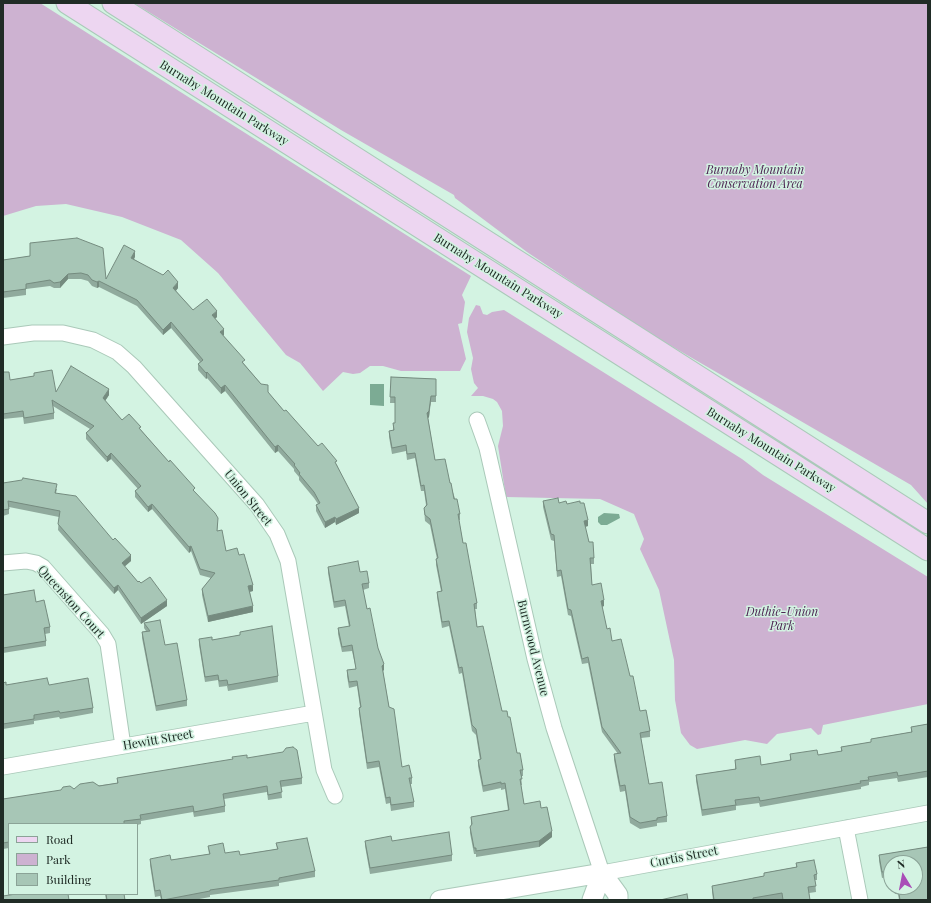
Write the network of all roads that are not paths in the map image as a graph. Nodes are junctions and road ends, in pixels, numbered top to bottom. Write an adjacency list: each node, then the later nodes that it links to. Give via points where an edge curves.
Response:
1 (67, 3): 6 (main road, Burnaby Mountain Parkway)
2 (113, 3): 5 (main road, Burnaby Mountain Parkway)
3 (3, 337): 8 (street, Union Street, via 33,332 63,333 93,340 117,352 257,505 277,534 288,561)
4 (477, 420): 14 (street, Burnwood Avenue, via 487,448 537,667 554,728)
5 (928, 523)
6 (928, 550)
7 (3, 563): 9 (street, Queenston Court, via 26,561 43,568 102,634 108,644)
8 (314, 713): 9 (street, Hewitt Street); 11 (street, Union Street, via 324,770)
9 (123, 746): 10 (street, Hewitt Street)
10 (3, 767)
11 (335, 796)
12 (928, 813): 13 (street, Curtis Street)
13 (846, 828): 14 (street, Curtis Street); 18 (street)
14 (602, 873): 15 (street, Curtis Street); 16 (street); 17 (street, via 618,895)
15 (440, 900)
16 (592, 900)
17 (618, 900)
18 (860, 900)

